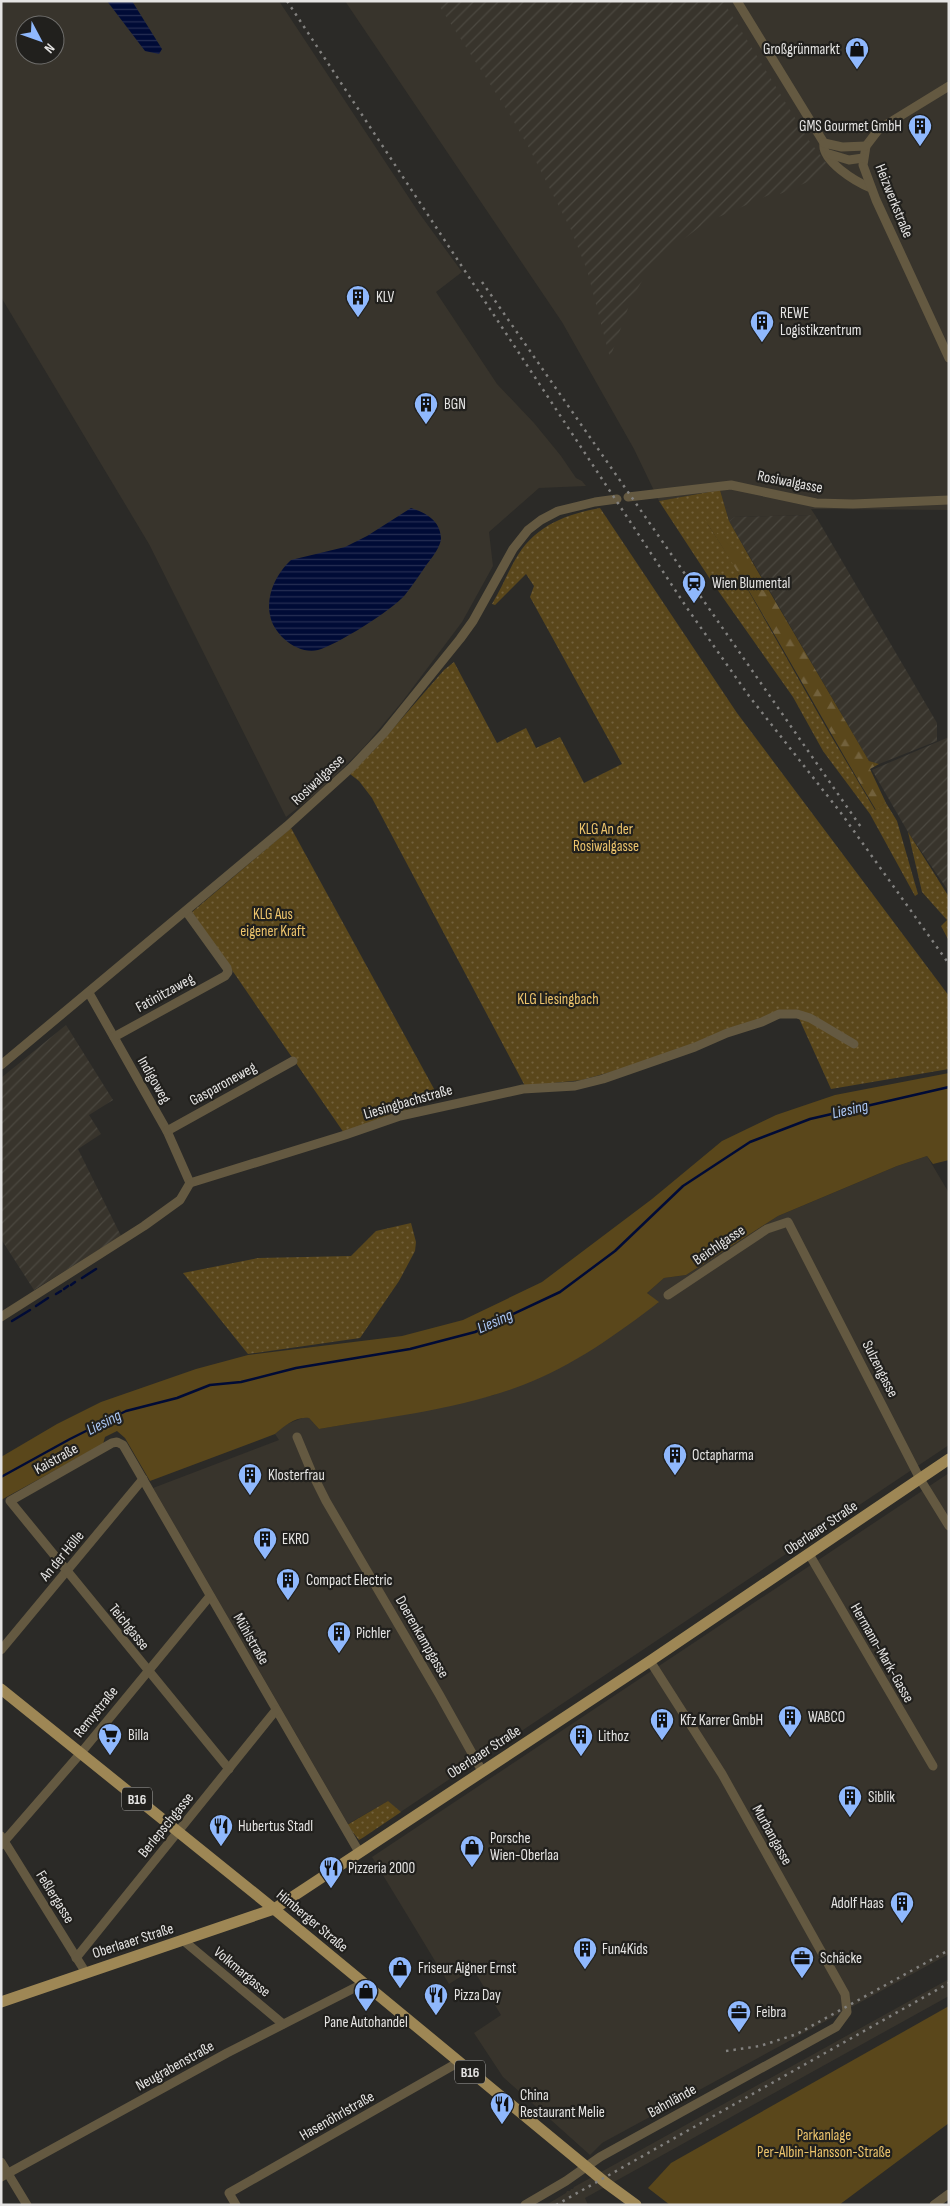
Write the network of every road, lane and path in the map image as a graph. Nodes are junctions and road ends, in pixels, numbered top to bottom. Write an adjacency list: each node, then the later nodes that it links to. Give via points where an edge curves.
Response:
1 (737, 1): 3 (street)
2 (949, 86): 4 (street, Heizwerkstraße, via 879,129)
3 (824, 143): 4 (street, via 842,147); 5 (street)
4 (866, 146): 6 (street, Heizwerkstraße)
5 (829, 154): 6 (street, via 849,160); 7 (street, via 830,160 852,179)
6 (863, 158): 7 (street, Heizwerkstraße)
7 (871, 188): 8 (street, Heizwerkstraße)
8 (949, 358)
9 (628, 497): 11 (street, Rosiwalgasse, via 731,486 816,502 853,504)
10 (617, 498): 12 (street, Rosiwalgasse, via 558,511 528,530 513,549 464,633 374,744 302,813)
11 (949, 500)
12 (186, 911): 13 (street, Rosiwalgasse); 14 (street, Fatinitzaweg, via 228,972)
13 (89, 993): 14 (street, Indigoweg); 17 (street, Rosiwalgasse)
14 (114, 1037): 18 (street, Indigoweg)
15 (854, 1044): 19 (street, Liesingbachstraße, via 810,1018 780,1014 603,1079 575,1086 523,1089 416,1111)
16 (293, 1061): 18 (street, Gasparoneweg)
17 (1, 1065)
18 (167, 1131): 19 (street, Indigoweg)
19 (190, 1183): 22 (street, via 180,1200)
20 (788, 1222): 21 (street, Beichlgasse, via 767,1229); 27 (street, Sulzengasse)
21 (668, 1295)
22 (1, 1317)
23 (298, 1437): 41 (street, Doerenkampgasse, via 326,1501)
24 (117, 1442): 26 (street, Mühlstraße, via 123,1445); 28 (street, Kaistraße)
25 (949, 1459): 27 (main road, Oberlaaer Straße)
26 (143, 1479): 31 (street, An der Hölle); 32 (street, Mühlstraße)
27 (920, 1479): 29 (street, Sulzengasse); 30 (main road, Oberlaaer Straße)
28 (10, 1501): 31 (street, Teichgasse)
29 (949, 1526)
30 (808, 1554): 34 (main road, Oberlaaer Straße); 39 (street, Hermann-Mark-Gasse)
31 (66, 1572): 33 (street, An der Hölle); 35 (street, Teichgasse)
32 (210, 1596): 35 (street, Remystraße); 37 (street, Mühlstraße)
33 (1, 1650)
34 (650, 1661): 41 (main road, Oberlaaer Straße); 52 (street, Murbangasse, via 722,1774 845,1994 847,2012)
35 (147, 1671): 38 (street, Remystraße); 40 (street, Teichgasse)
36 (1, 1689): 38 (main road, Himberger Straße / B16)
37 (276, 1710): 40 (street, Berlepschgasse); 44 (street, Mühlstraße)
38 (80, 1754): 42 (main road, Himberger Straße / B16); 43 (street, Remystraße)
39 (933, 1766)
40 (229, 1769): 42 (street, Berlepschgasse)
41 (482, 1771): 44 (main road, Oberlaaer Straße)
42 (178, 1832): 45 (main road, Himberger Straße / B16); 47 (street, Berlepschgasse)
43 (3, 1841): 47 (street, Feßlergasse)
44 (359, 1852): 45 (main road, Oberlaaer Straße)
45 (274, 1909): 46 (main road, Oberlaaer Straße); 49 (main road, Himberger Straße / B16)
46 (184, 1941): 48 (main road, Oberlaaer Straße); 51 (street, Volkmargasse)
47 (76, 1958): 48 (street, Feßlergasse)
48 (86, 1973): 50 (main road, Oberlaaer Straße)
49 (364, 1983): 51 (street, Neugrabenstraße); 53 (main road, Himberger Straße / B16)
50 (1, 2002)
51 (283, 2024): 56 (street, Neugrabenstraße)
52 (836, 2027): 55 (street, Bahnlände)
53 (458, 2062): 55 (main road, Himberger Straße / B16); 59 (street, Hasenöhrlstraße, via 229,2193)
54 (1, 2162): 56 (street)
55 (587, 2167): 60 (street, Bahnlände); 61 (main road, Himberger Straße / B16)
56 (5, 2175): 58 (street)
57 (949, 2194): 62 (street)
58 (27, 2205)
59 (236, 2205)
60 (525, 2205)
61 (636, 2205)
62 (934, 2205)

